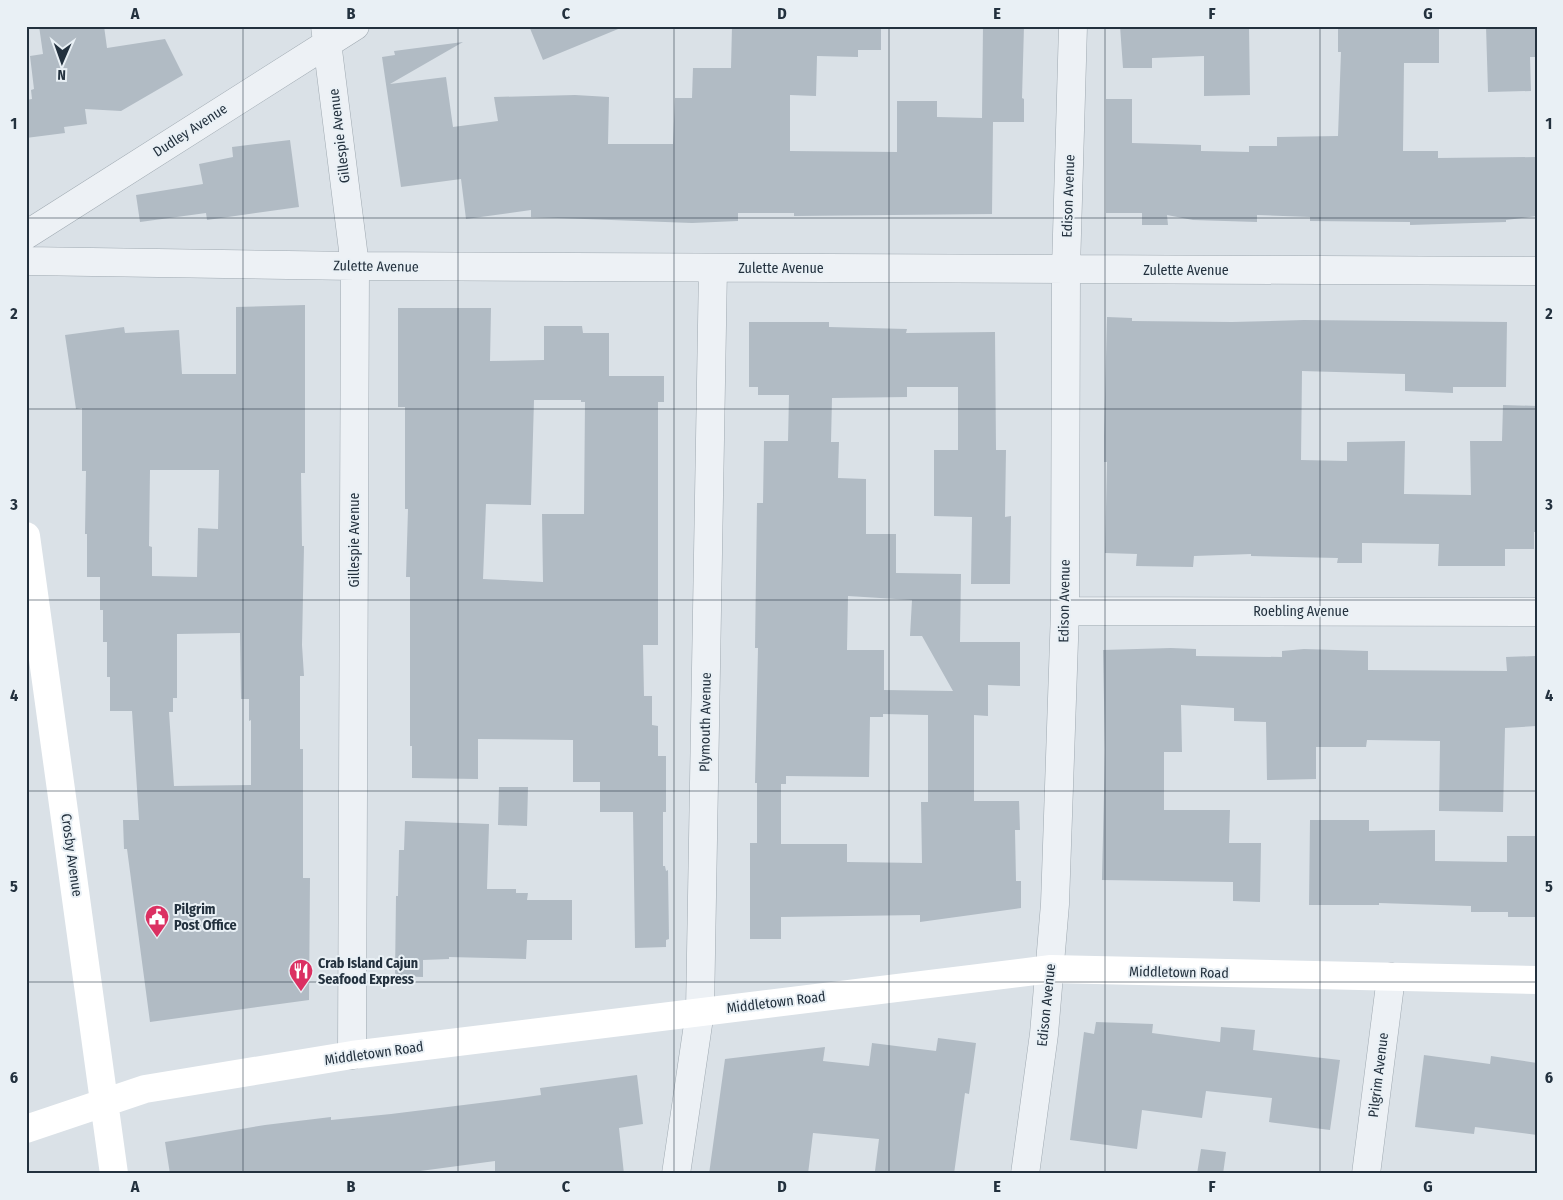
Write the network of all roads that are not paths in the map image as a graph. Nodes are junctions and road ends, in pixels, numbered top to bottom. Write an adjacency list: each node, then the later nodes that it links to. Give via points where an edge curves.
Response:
1 (355, 26): 3 (street, Dudley Avenue)
2 (1073, 26): 8 (street, Edison Avenue)
3 (327, 34): 4 (street, Dudley Avenue); 6 (street, Gillespie Avenue)
4 (26, 235)
5 (26, 261): 6 (street, Zulette Avenue)
6 (355, 266): 7 (street, Zulette Avenue); 18 (street, Gillespie Avenue)
7 (713, 268): 8 (street, Zulette Avenue); 17 (street, Plymouth Avenue)
8 (1066, 269): 9 (street, Zulette Avenue); 12 (street, Edison Avenue)
9 (1537, 272)
10 (26, 536): 11 (street, Crosby Avenue)
11 (32, 607): 19 (street, Crosby Avenue)
12 (1065, 611): 13 (street, Roebling Avenue); 14 (street, Edison Avenue)
13 (1537, 612)
14 (1051, 969): 15 (street, Middletown Road); 17 (street, Middletown Road); 23 (street, Edison Avenue)
15 (1391, 977): 16 (street, Middletown Road); 24 (street, Pilgrim Avenue)
16 (1537, 980)
17 (700, 1011): 18 (street, Middletown Road); 22 (street, Plymouth Avenue)
18 (352, 1055): 19 (street, Middletown Road, via 145,1089)
19 (105, 1102): 20 (street, Middletown Road); 21 (street, Crosby Avenue)
20 (26, 1129)
21 (114, 1174)
22 (676, 1174)
23 (1025, 1174)
24 (1366, 1174)

